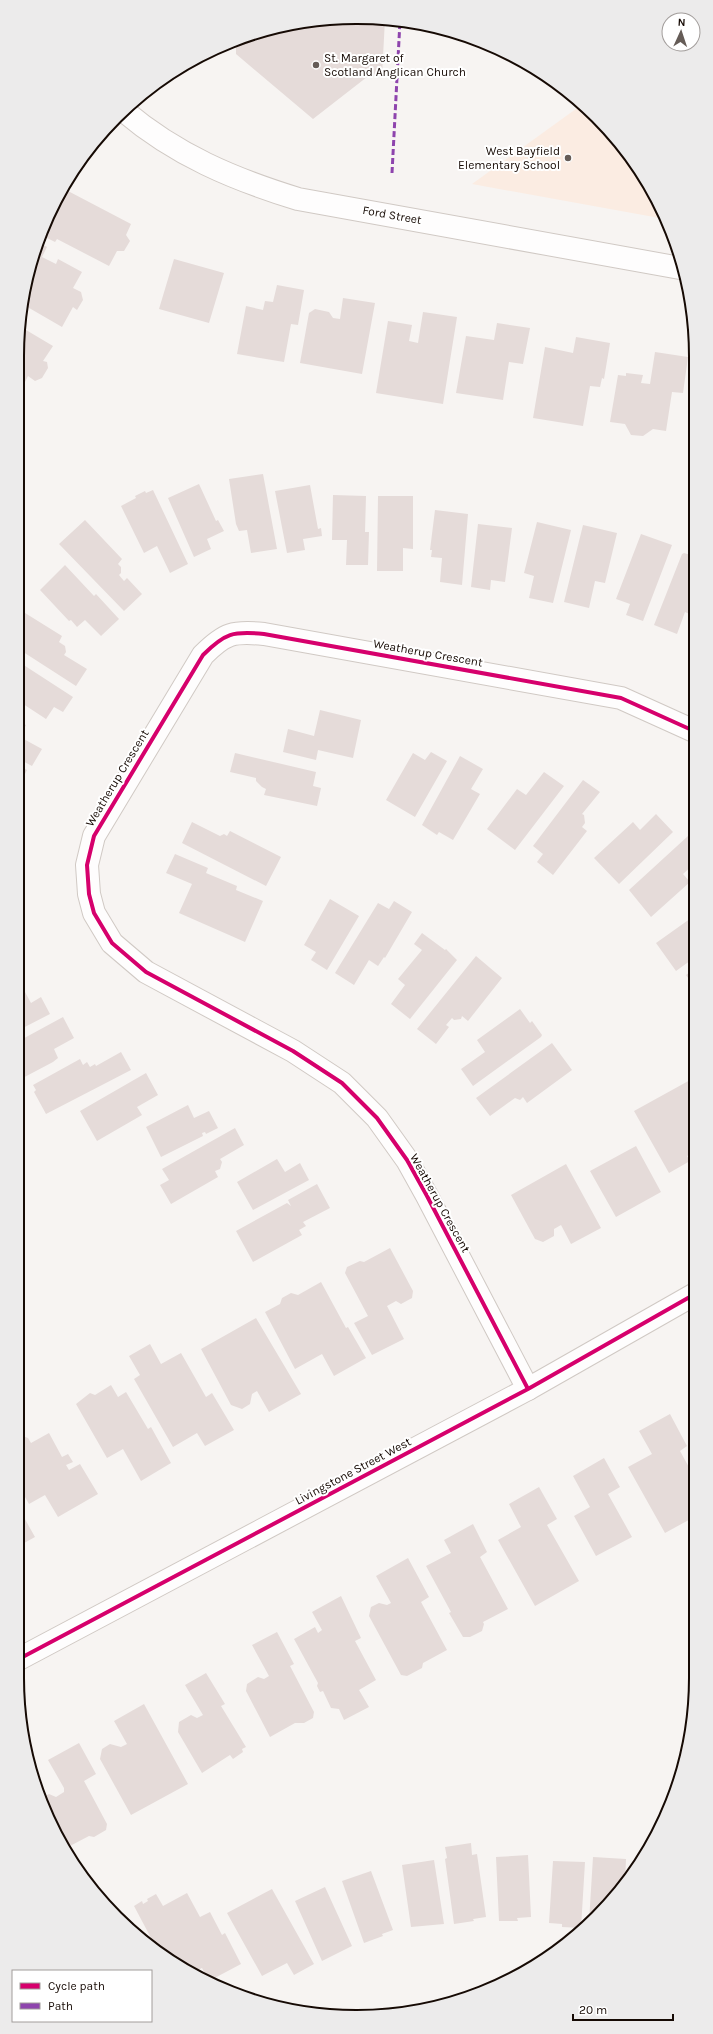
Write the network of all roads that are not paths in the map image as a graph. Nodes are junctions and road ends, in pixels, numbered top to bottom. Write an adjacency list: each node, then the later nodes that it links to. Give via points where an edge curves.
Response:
1 (128, 115): 2 (street, Ford Street, via 148,132 204,164 254,185 298,199)
2 (677, 267)
3 (689, 729): 5 (street, Weatherup Crescent, via 621,698 264,634 240,632 219,639 203,654 94,836 86,865 94,913 112,943 146,972 293,1051 342,1083 377,1118 427,1196)
4 (689, 1297): 5 (street, Livingstone Street West)
5 (528, 1389): 6 (street, Livingstone Street West)
6 (24, 1656)

